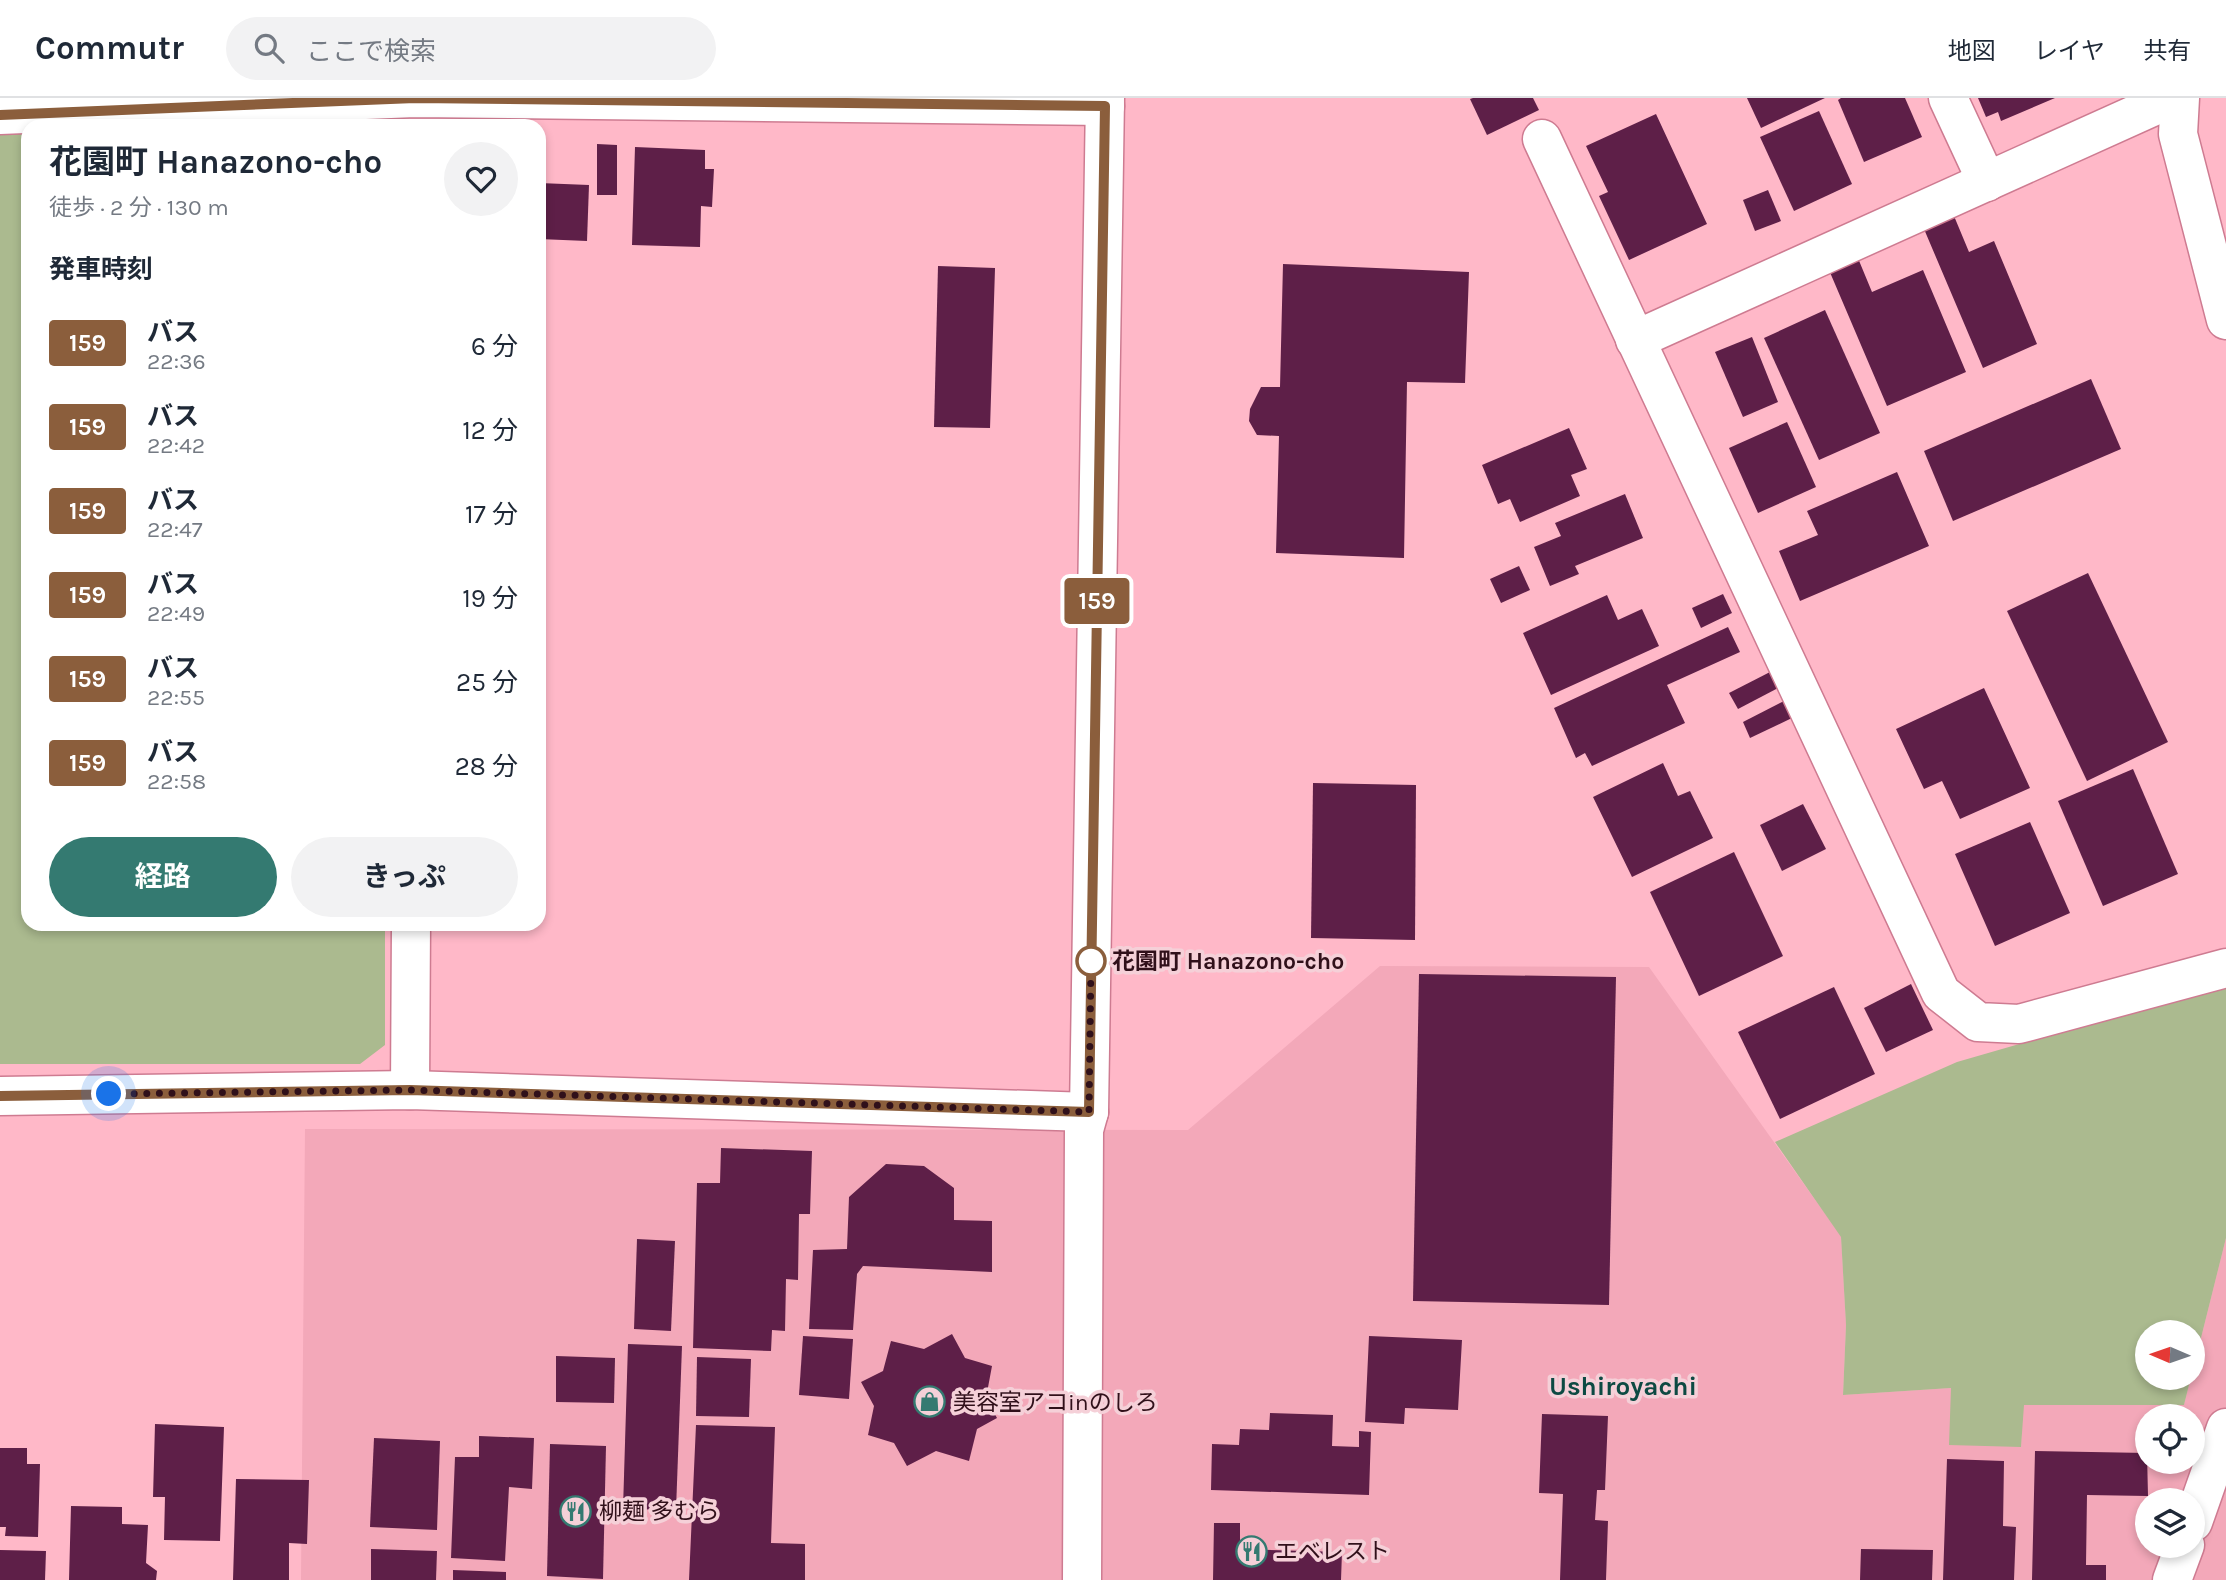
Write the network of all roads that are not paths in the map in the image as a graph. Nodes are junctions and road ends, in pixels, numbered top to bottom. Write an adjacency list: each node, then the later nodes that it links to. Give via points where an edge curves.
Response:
1 (415, 98): 5 (street); 6 (street); 7 (street)
2 (1948, 98): 9 (street)
3 (2172, 98): 9 (street)
4 (2180, 98): 10 (street, via 2178,134)
5 (1105, 102): 16 (street)
6 (0, 115)
7 (415, 119)
8 (1542, 139): 11 (street)
9 (1987, 182): 11 (street)
10 (2226, 320)
11 (1635, 340): 13 (street, via 1941,993 1978,1022 2019,1024)
12 (411, 931): 14 (street)
13 (2226, 968)
14 (410, 1090): 15 (street); 16 (street)
15 (0, 1096)
16 (1089, 1112): 20 (street, via 1084,1130)
17 (2226, 1428): 18 (street)
18 (2205, 1488)
19 (2180, 1558): 21 (street)
20 (1082, 1580)
21 (2172, 1580)

